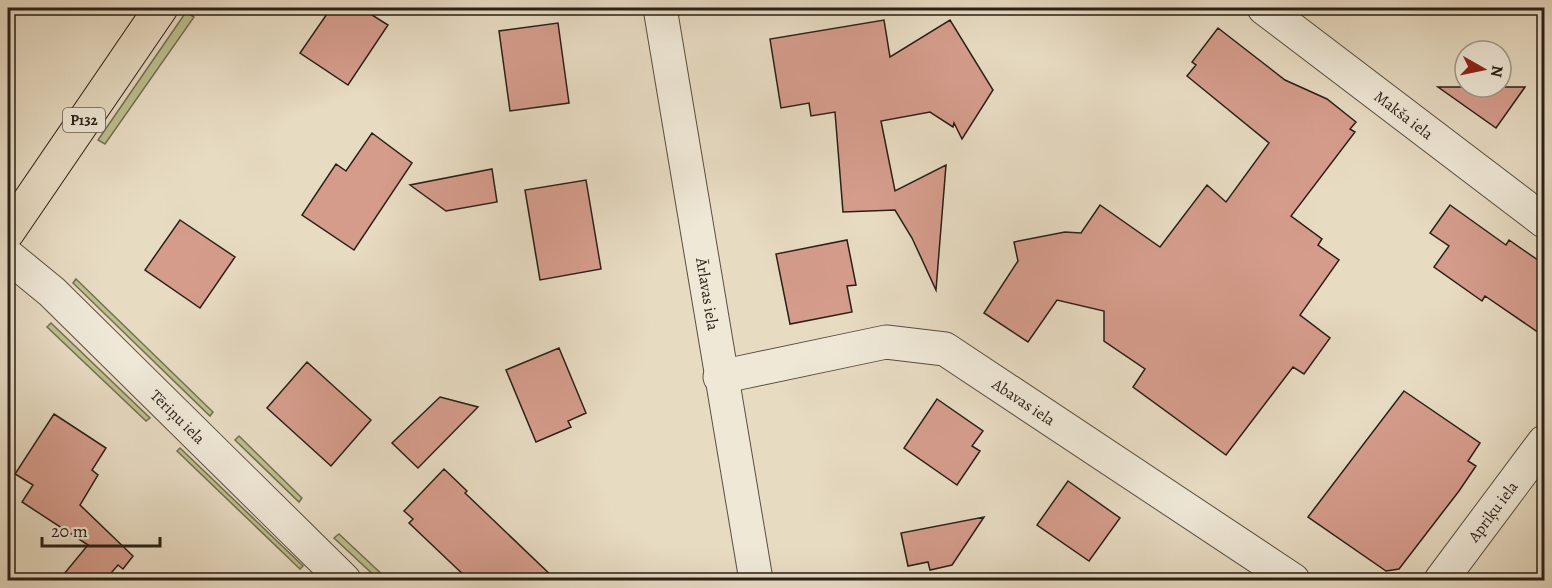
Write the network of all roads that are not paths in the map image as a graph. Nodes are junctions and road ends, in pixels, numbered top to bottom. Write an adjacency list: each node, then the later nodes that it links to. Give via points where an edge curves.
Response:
1 (161, 8): 5 (main road, P132)
2 (660, 8): 7 (street, Ārlavas iela)
3 (1264, 8): 4 (street, Makša iela)
4 (1545, 221)
5 (8, 232)
6 (8, 256): 9 (street, Tēriņu iela, via 52,292)
7 (720, 378): 10 (street, Ārlavas iela); 11 (street, Abavas iela, via 886,342 945,349)
8 (1545, 442): 12 (street, Apriķu iela)
9 (344, 580)
10 (756, 580)
11 (1293, 580)
12 (1441, 580)

